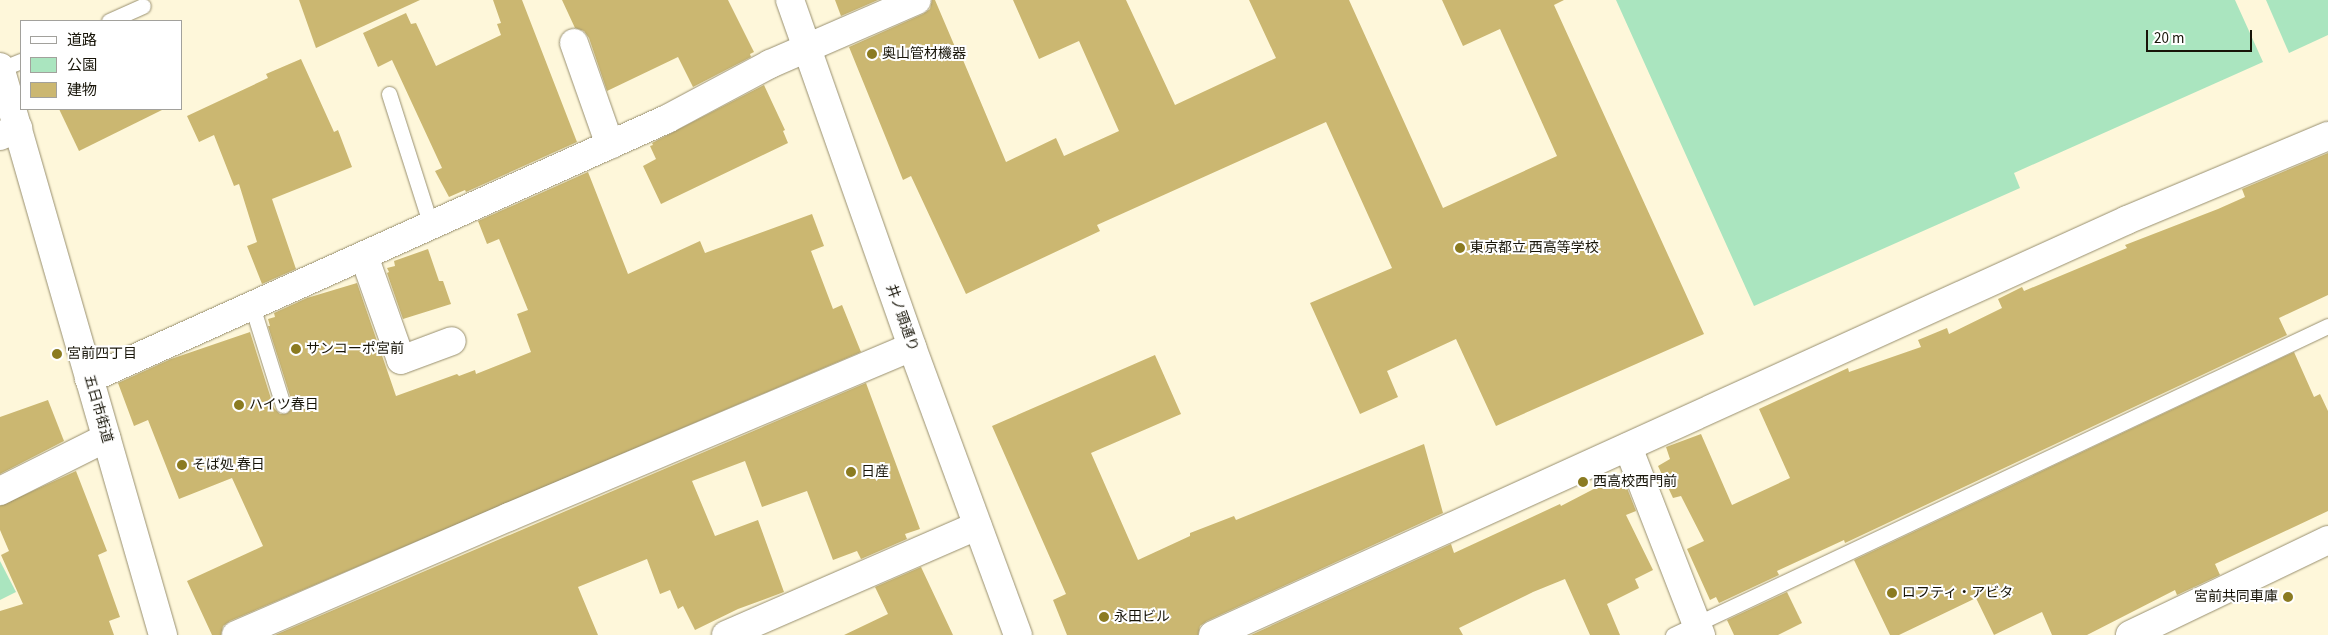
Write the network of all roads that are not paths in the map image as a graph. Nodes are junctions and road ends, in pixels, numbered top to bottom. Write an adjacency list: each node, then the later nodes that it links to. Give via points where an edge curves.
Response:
1 (790, 0): 6 (street, 井ノ頭通り)
2 (916, 0): 6 (street)
3 (142, 6): 4 (lane)
4 (111, 20)
5 (574, 43): 12 (street)
6 (806, 49): 12 (street); 18 (street, 井ノ頭通り)
7 (20, 62): 8 (lane)
8 (0, 68): 10 (street, 五日市街道)
9 (389, 94): 13 (lane)
10 (9, 132): 19 (street, 五日市街道)
11 (2328, 136): 22 (street, via 2127,220)
12 (610, 145): 13 (street)
13 (432, 226): 14 (street)
14 (364, 256): 15 (street); 17 (street, via 401,360)
15 (252, 306): 19 (street); 20 (lane)
16 (2328, 326): 26 (lane)
17 (452, 341)
18 (912, 347): 24 (street, 井ノ頭通り); 28 (street)
19 (90, 379): 21 (street, 五日市街道)
20 (283, 405)
21 (106, 438): 23 (street); 27 (street, 五日市街道)
22 (1628, 447): 26 (street); 31 (street)
23 (0, 491)
24 (977, 526): 29 (street); 30 (street, 井ノ頭通り)
25 (2328, 540): 32 (street)
26 (1690, 631)
27 (163, 635)
28 (236, 635)
29 (726, 635)
30 (1018, 635)
31 (1213, 635)
32 (2130, 635)

